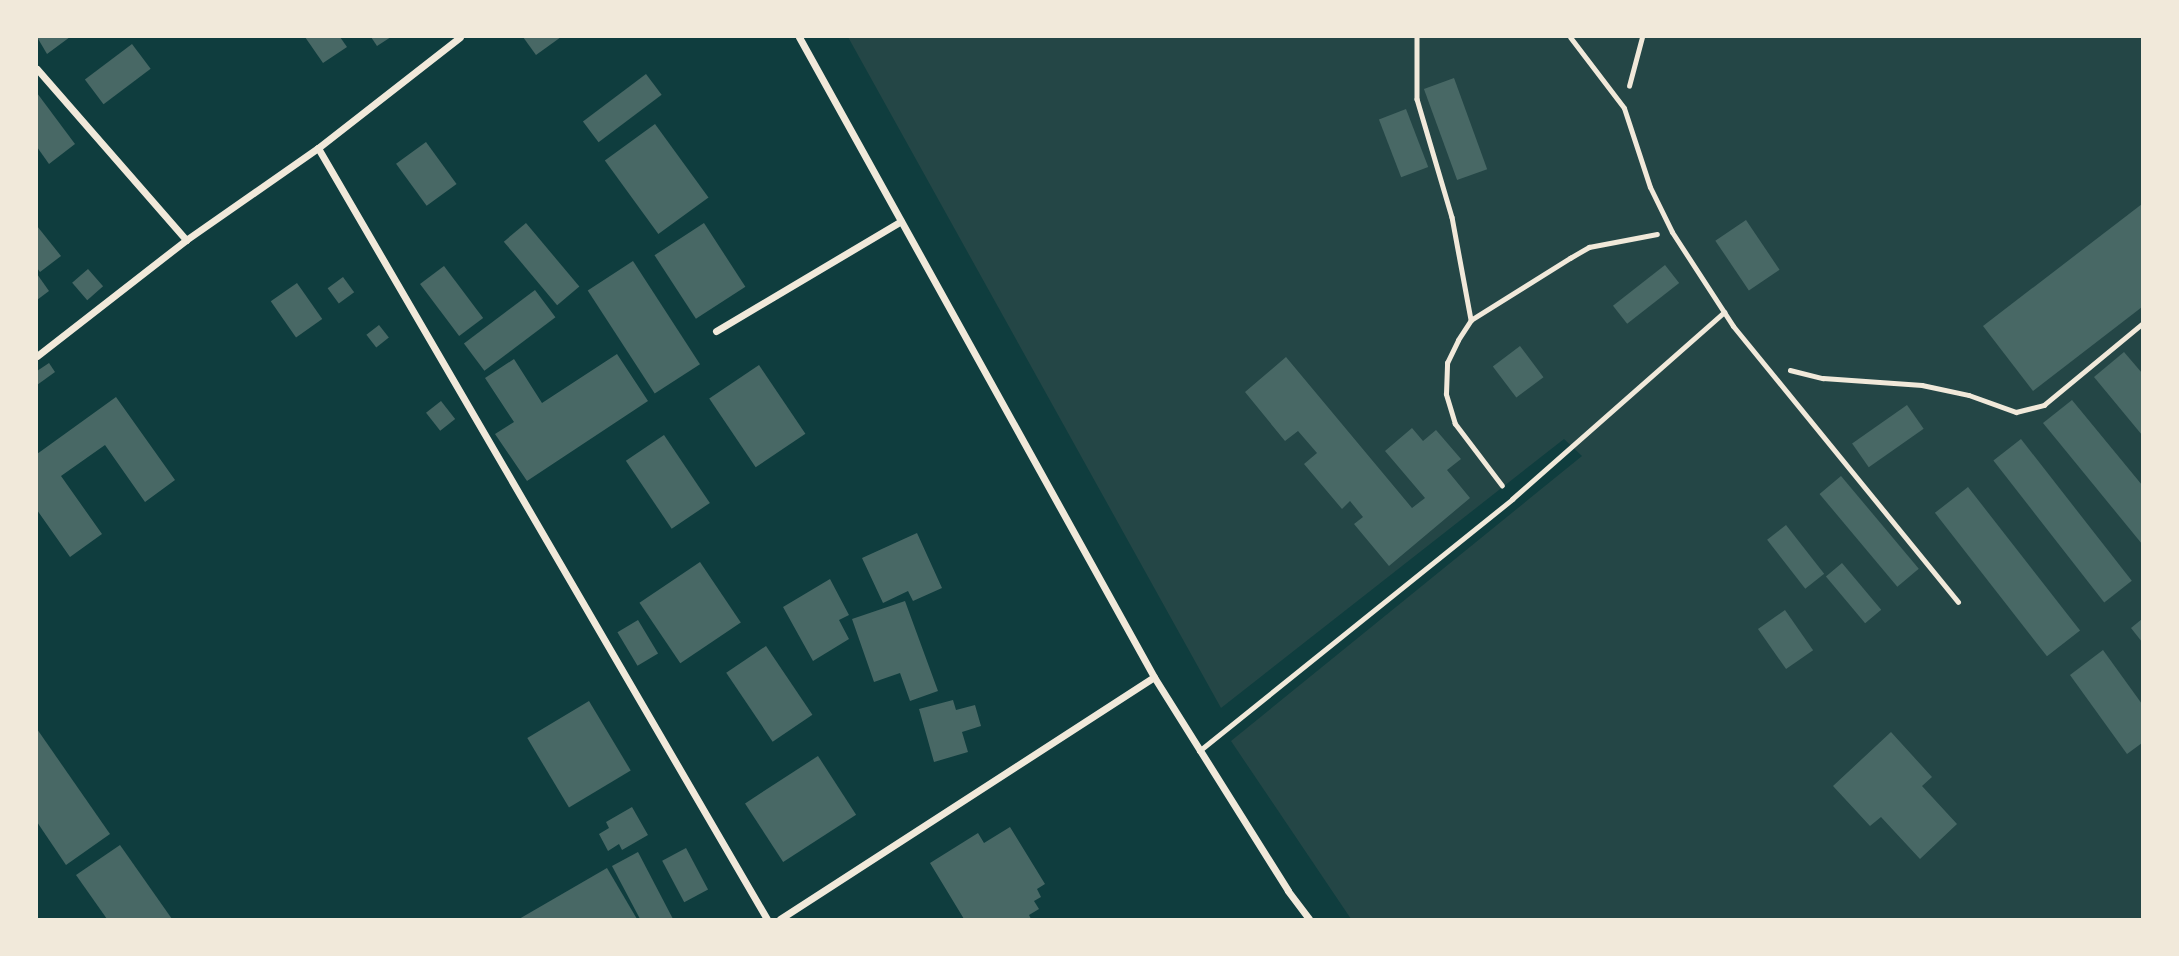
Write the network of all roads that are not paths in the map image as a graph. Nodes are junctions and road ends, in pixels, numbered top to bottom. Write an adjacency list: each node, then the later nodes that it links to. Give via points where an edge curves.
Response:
1 (460, 37): 5 (street)
2 (799, 37): 6 (street)
3 (1570, 37): 8 (lane, via 1624,108 1650,187 1672,232)
4 (37, 69): 7 (street)
5 (318, 148): 7 (street); 14 (street)
6 (901, 221): 9 (street); 12 (street)
7 (186, 240): 10 (street)
8 (1724, 312): 11 (lane); 13 (lane, via 1512,499)
9 (716, 331)
10 (37, 356)
11 (1958, 602)
12 (1154, 677): 13 (street); 15 (street)
13 (1199, 751): 16 (street)
14 (767, 919)
15 (780, 919)
16 (1309, 919)

